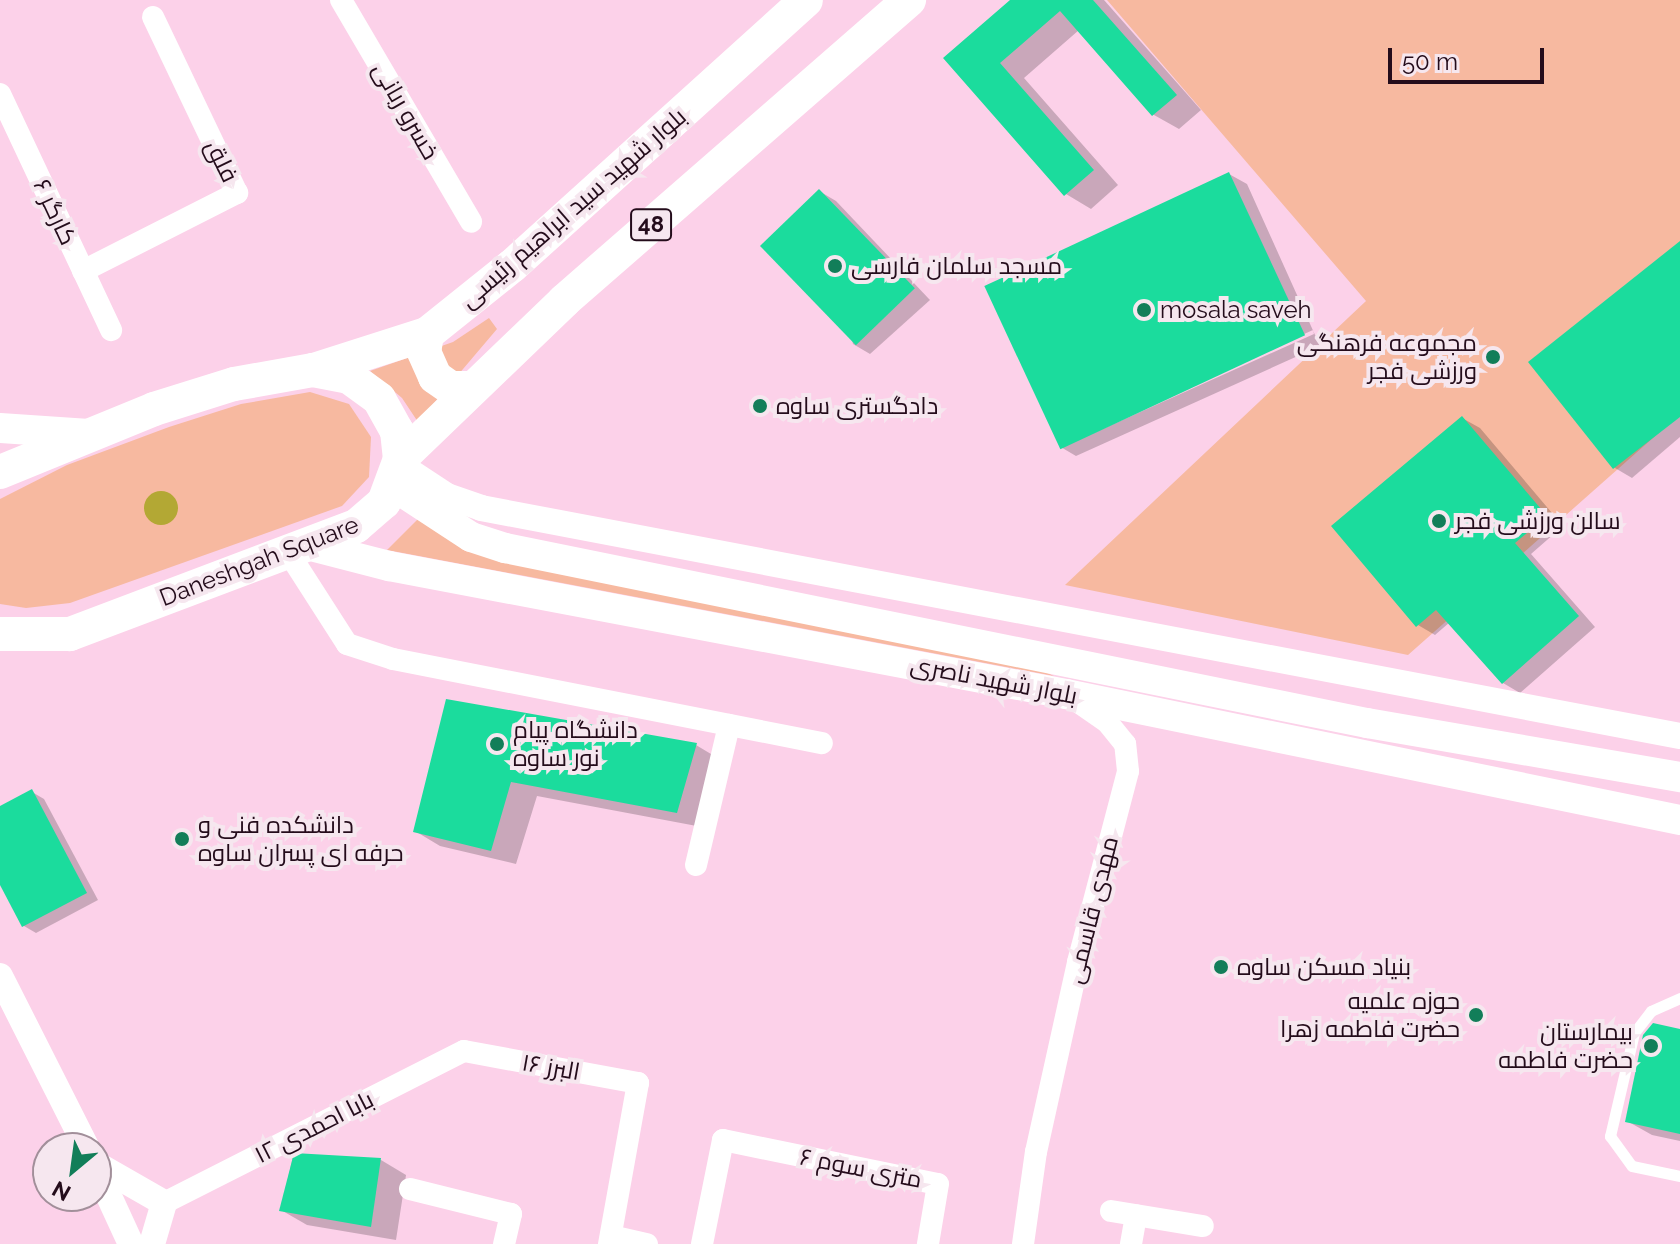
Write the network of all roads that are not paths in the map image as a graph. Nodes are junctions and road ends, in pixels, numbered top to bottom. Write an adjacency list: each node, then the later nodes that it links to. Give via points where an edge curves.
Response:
1 (341, 0): 6 (street, خسرو ربانی)
2 (806, 0): 9 (main road, بلوار شهید سید ابراهیم رئیسی / 48, via 512,266)
3 (909, 0): 11 (main road, 48)
4 (153, 17): 7 (street, فلق, via 237,193)
5 (0, 94): 7 (street, کارگر ۶)
6 (471, 222)
7 (83, 271): 8 (street, کارگر ۶)
8 (111, 330)
9 (427, 334): 10 (main road, بلوار شهید سید ابراهیم رئیسی / 48); 11 (main road, via 424,352 435,377 451,388)
10 (313, 370): 13 (main road, 48, via 234,384); 14 (main road, 48, via 349,377 379,399 397,431)
11 (468, 388): 14 (main road, 48)
12 (0, 428): 13 (main road)
13 (89, 434): 15 (main road, 48)
14 (398, 470): 16 (main road, Daneshgah Square / 48, via 364,521); 22 (street, via 481,508); 24 (main road, بلوار شهید ناصری, via 471,537 505,548 1367,723)
15 (0, 472)
16 (298, 549): 18 (main road, Daneshgah Square / 48); 20 (main road, بلوار شهید ناصری); 21 (street, via 347,644 393,659)
17 (0, 634): 18 (main road, Daneshgah Square / 48)
18 (70, 634): 19 (main road, 48)
19 (0, 657)
20 (1066, 694): 25 (main road, بلوار شهید ناصری); 46 (street, مهدی قاسمی, via 1107,722 1129,758 1036,1152)
21 (729, 725): 23 (street); 26 (street)
22 (1680, 736)
23 (822, 743)
24 (1680, 777)
25 (1680, 820)
26 (696, 865)
27 (0, 976): 30 (street)
28 (1680, 998): 32 (lane, via 1651,1011 1634,1033 1610,1136 1632,1166)
29 (464, 1051): 35 (street, بابا احمدی ۱۲); 39 (street, البرز ۱۶, via 638,1083)
30 (79, 1132)
31 (112, 1175): 35 (street)
32 (1680, 1176)
33 (410, 1189): 42 (street, via 511,1214)
34 (112, 1202): 40 (street)
35 (164, 1203): 41 (street)
36 (1111, 1211): 37 (street)
37 (1136, 1215): 38 (street); 47 (street)
38 (1203, 1226)
39 (610, 1240): 43 (street)
40 (131, 1244)
41 (152, 1244)
42 (504, 1244)
43 (647, 1244)
44 (702, 1244): 45 (street, ۶ متری سوم, via 723,1140 938,1184)
45 (928, 1244)
46 (1023, 1244)
47 (1131, 1244)

